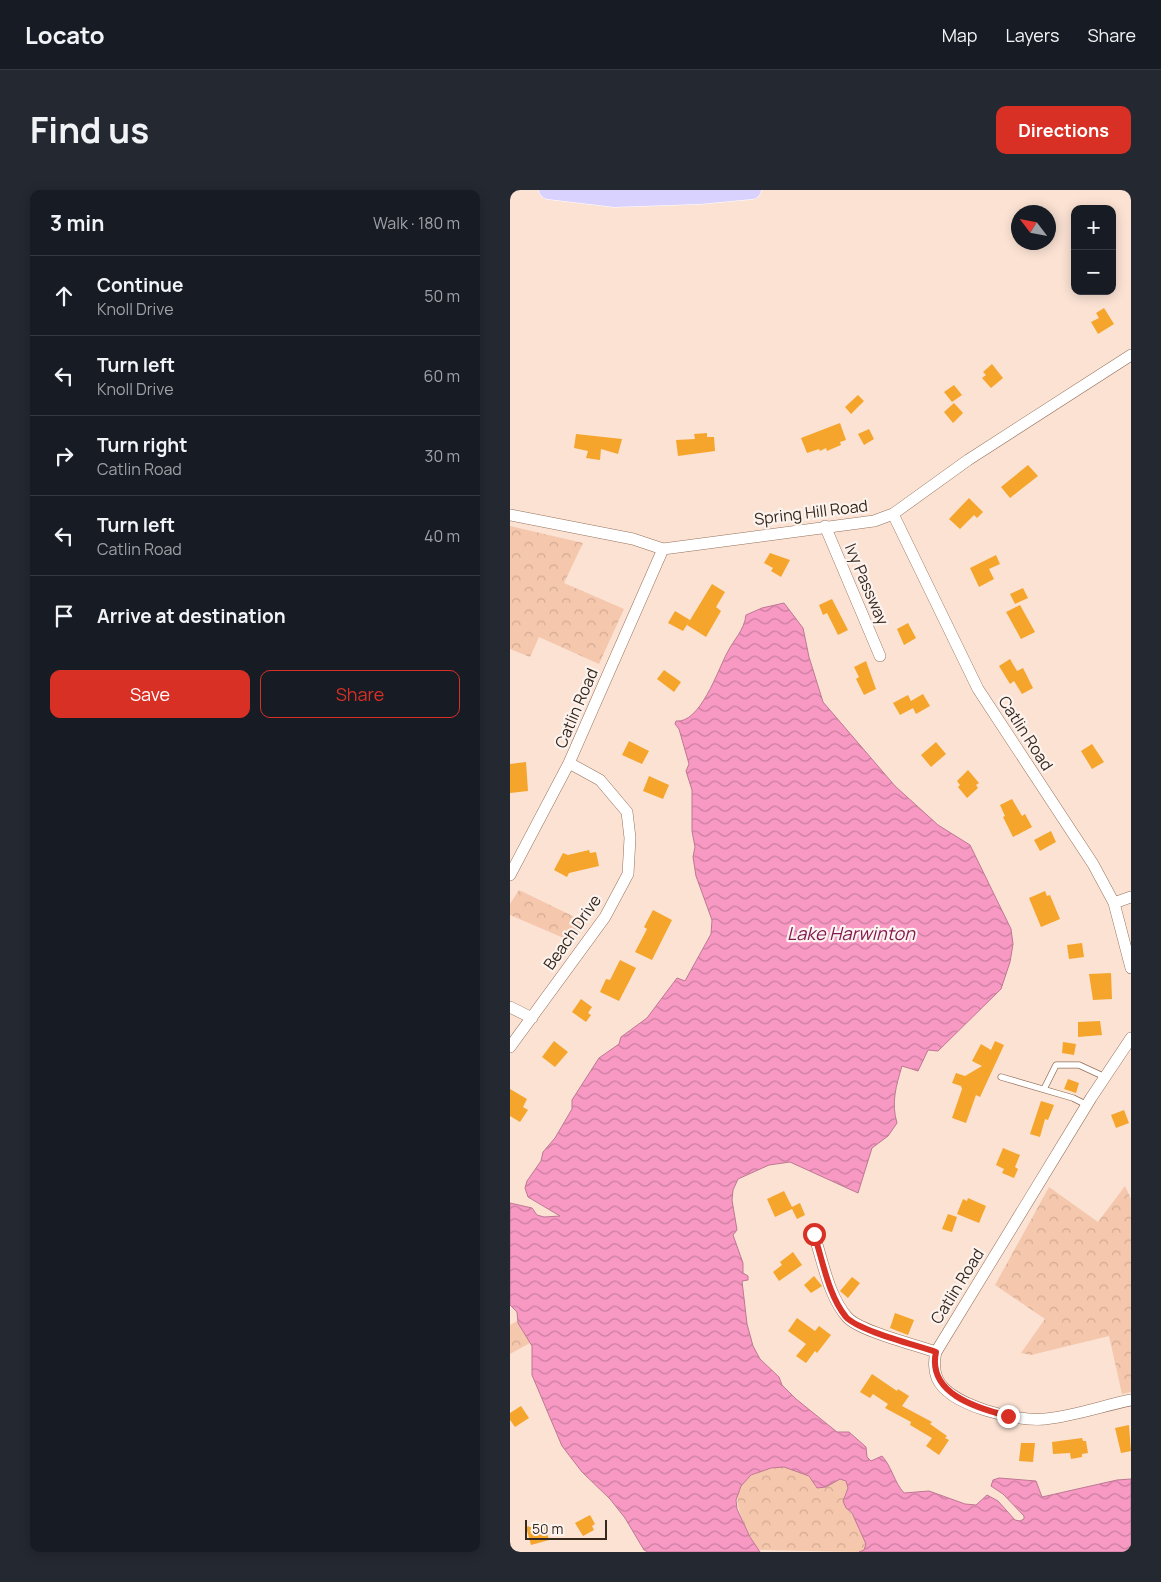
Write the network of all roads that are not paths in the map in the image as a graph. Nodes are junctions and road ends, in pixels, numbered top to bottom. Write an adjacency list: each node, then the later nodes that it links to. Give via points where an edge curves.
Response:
1 (548, 190): 2 (main road, via 615,198)
2 (752, 190)
3 (1131, 355): 4 (street, Spring Hill Road, via 968,460)
4 (894, 514): 6 (street, Spring Hill Road, via 874,521); 12 (street, Catlin Road, via 978,689 1093,864)
5 (510, 516): 7 (street, Spring Hill Road)
6 (825, 526): 7 (street, Spring Hill Road); 8 (street, Ivy Passway)
7 (663, 549): 9 (street, Catlin Road)
8 (880, 656)
9 (570, 764): 10 (street, Catlin Road); 15 (street, Beach Drive, via 600,780 627,812 630,838 628,874 605,917)
10 (510, 875)
11 (1131, 897): 12 (street)
12 (1114, 903): 13 (street, Catlin Road)
13 (1131, 968)
14 (510, 1007): 15 (street)
15 (532, 1018): 17 (street, Beach Drive)
16 (1131, 1038): 19 (street, Catlin Road)
17 (510, 1047)
18 (1001, 1077): 20 (lane)
19 (1105, 1077): 20 (lane, via 1079,1065 1056,1065); 21 (street, Catlin Road)
20 (1044, 1089): 21 (lane)
21 (1087, 1106): 23 (street, Catlin Road)
22 (814, 1234): 23 (street, via 836,1301 848,1318 862,1327)
23 (936, 1352): 24 (street, via 937,1379 946,1390 974,1406 1008,1416 1043,1420)
24 (1131, 1400)

